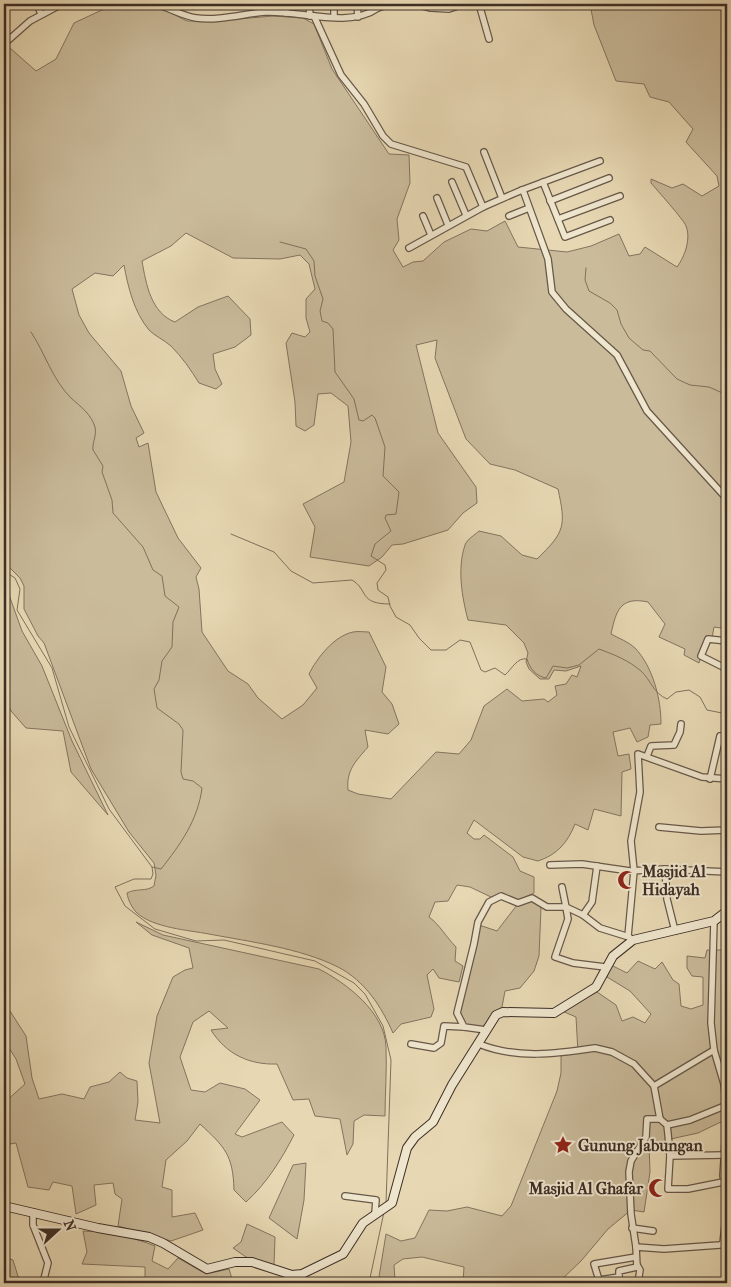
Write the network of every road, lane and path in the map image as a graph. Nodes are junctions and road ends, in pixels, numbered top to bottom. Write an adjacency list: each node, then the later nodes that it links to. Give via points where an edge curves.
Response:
1 (37, 4): 15 (street)
2 (62, 4): 15 (street)
3 (156, 4): 14 (street, via 197,18)
4 (286, 4): 14 (street)
5 (310, 4): 16 (street)
6 (334, 4): 17 (street)
7 (357, 4): 18 (street)
8 (389, 4): 12 (street)
9 (415, 4): 13 (street)
10 (464, 4): 13 (street, via 449,9)
11 (479, 4): 21 (street)
12 (378, 6): 18 (street)
13 (431, 6)
14 (286, 13): 16 (street)
15 (41, 14): 20 (street)
16 (312, 16): 17 (street); 33 (street, via 341,75 383,136 391,144 466,167)
17 (334, 17): 18 (street)
18 (358, 17)
19 (4, 31): 20 (street)
20 (9, 39): 22 (street)
21 (489, 39)
22 (4, 44)
23 (484, 152): 31 (street)
24 (600, 161): 27 (street)
25 (610, 178): 32 (street)
26 (452, 182): 35 (street)
27 (543, 182): 28 (street); 32 (street)
28 (522, 190): 31 (street); 34 (street)
29 (620, 196): 38 (street)
30 (437, 198): 40 (street)
31 (502, 198): 33 (street)
32 (550, 201): 38 (street)
33 (483, 207): 35 (street)
34 (529, 208): 37 (street); 43 (street, via 548,259 552,292 617,355 647,411)
35 (466, 215): 40 (street)
36 (423, 216): 41 (street)
37 (509, 216)
38 (558, 219): 39 (street, via 565,237)
39 (610, 220)
40 (448, 225): 41 (street)
41 (430, 235): 42 (street)
42 (409, 248)
43 (727, 499)
44 (727, 641): 45 (street, via 708,639 702,656)
45 (727, 669)
46 (681, 724): 48 (street, via 674,745 651,746)
47 (720, 736): 49 (street)
48 (648, 756): 49 (street); 56 (street, via 637,756 640,792 631,841)
49 (710, 779): 50 (street)
50 (727, 779)
51 (659, 826): 52 (street, via 701,831)
52 (727, 830)
53 (550, 865): 54 (street)
54 (597, 866): 56 (street); 61 (street, via 592,902)
55 (665, 869): 56 (street); 57 (street); 63 (street, via 667,899)
56 (634, 871): 64 (street)
57 (727, 872)
58 (562, 888): 59 (street)
59 (566, 907): 61 (street); 65 (street, via 568,919 554,957); 66 (street, via 547,907 532,898 518,904 499,896 489,902 477,924 457,1013)
60 (727, 910): 62 (street)
61 (583, 915): 64 (street, via 612,934)
62 (714, 921): 63 (street); 70 (street, via 711,1023)
63 (675, 931): 64 (street)
64 (631, 938): 65 (street)
65 (605, 968): 67 (street, via 596,987 557,1012 503,1012)
66 (464, 1027): 67 (street); 68 (street, via 444,1026 440,1044 434,1048)
67 (486, 1030): 69 (street)
68 (411, 1044)
69 (479, 1044): 71 (street, via 496,1050 539,1055 603,1049 634,1064); 81 (street, via 452,1084 433,1122 407,1148 392,1203)
70 (714, 1050): 71 (street); 72 (street)
71 (654, 1086): 73 (street)
72 (727, 1105): 74 (street, via 690,1120); 75 (street)
73 (660, 1119): 74 (street); 82 (street, via 647,1119 646,1137 631,1161)
74 (667, 1125): 76 (street)
75 (724, 1155): 76 (street); 77 (street)
76 (670, 1156): 77 (street, via 668,1189)
77 (724, 1182): 84 (street, via 727,1207 722,1244)
78 (345, 1196): 81 (street, via 376,1200)
79 (4, 1206): 80 (street)
80 (33, 1212): 81 (street, via 149,1237 207,1269 235,1262 252,1262 297,1275 342,1254 363,1224); 89 (street, via 33,1225 48,1263)
81 (377, 1212)
82 (632, 1228): 83 (street); 84 (street)
83 (653, 1231)
84 (636, 1247): 85 (street)
85 (636, 1257): 86 (street); 87 (street, via 594,1264)
86 (638, 1265): 88 (street, via 621,1270); 91 (street)
87 (599, 1280): 88 (street); 90 (street)
88 (619, 1280)
89 (43, 1283)
90 (590, 1283)
91 (638, 1283)

